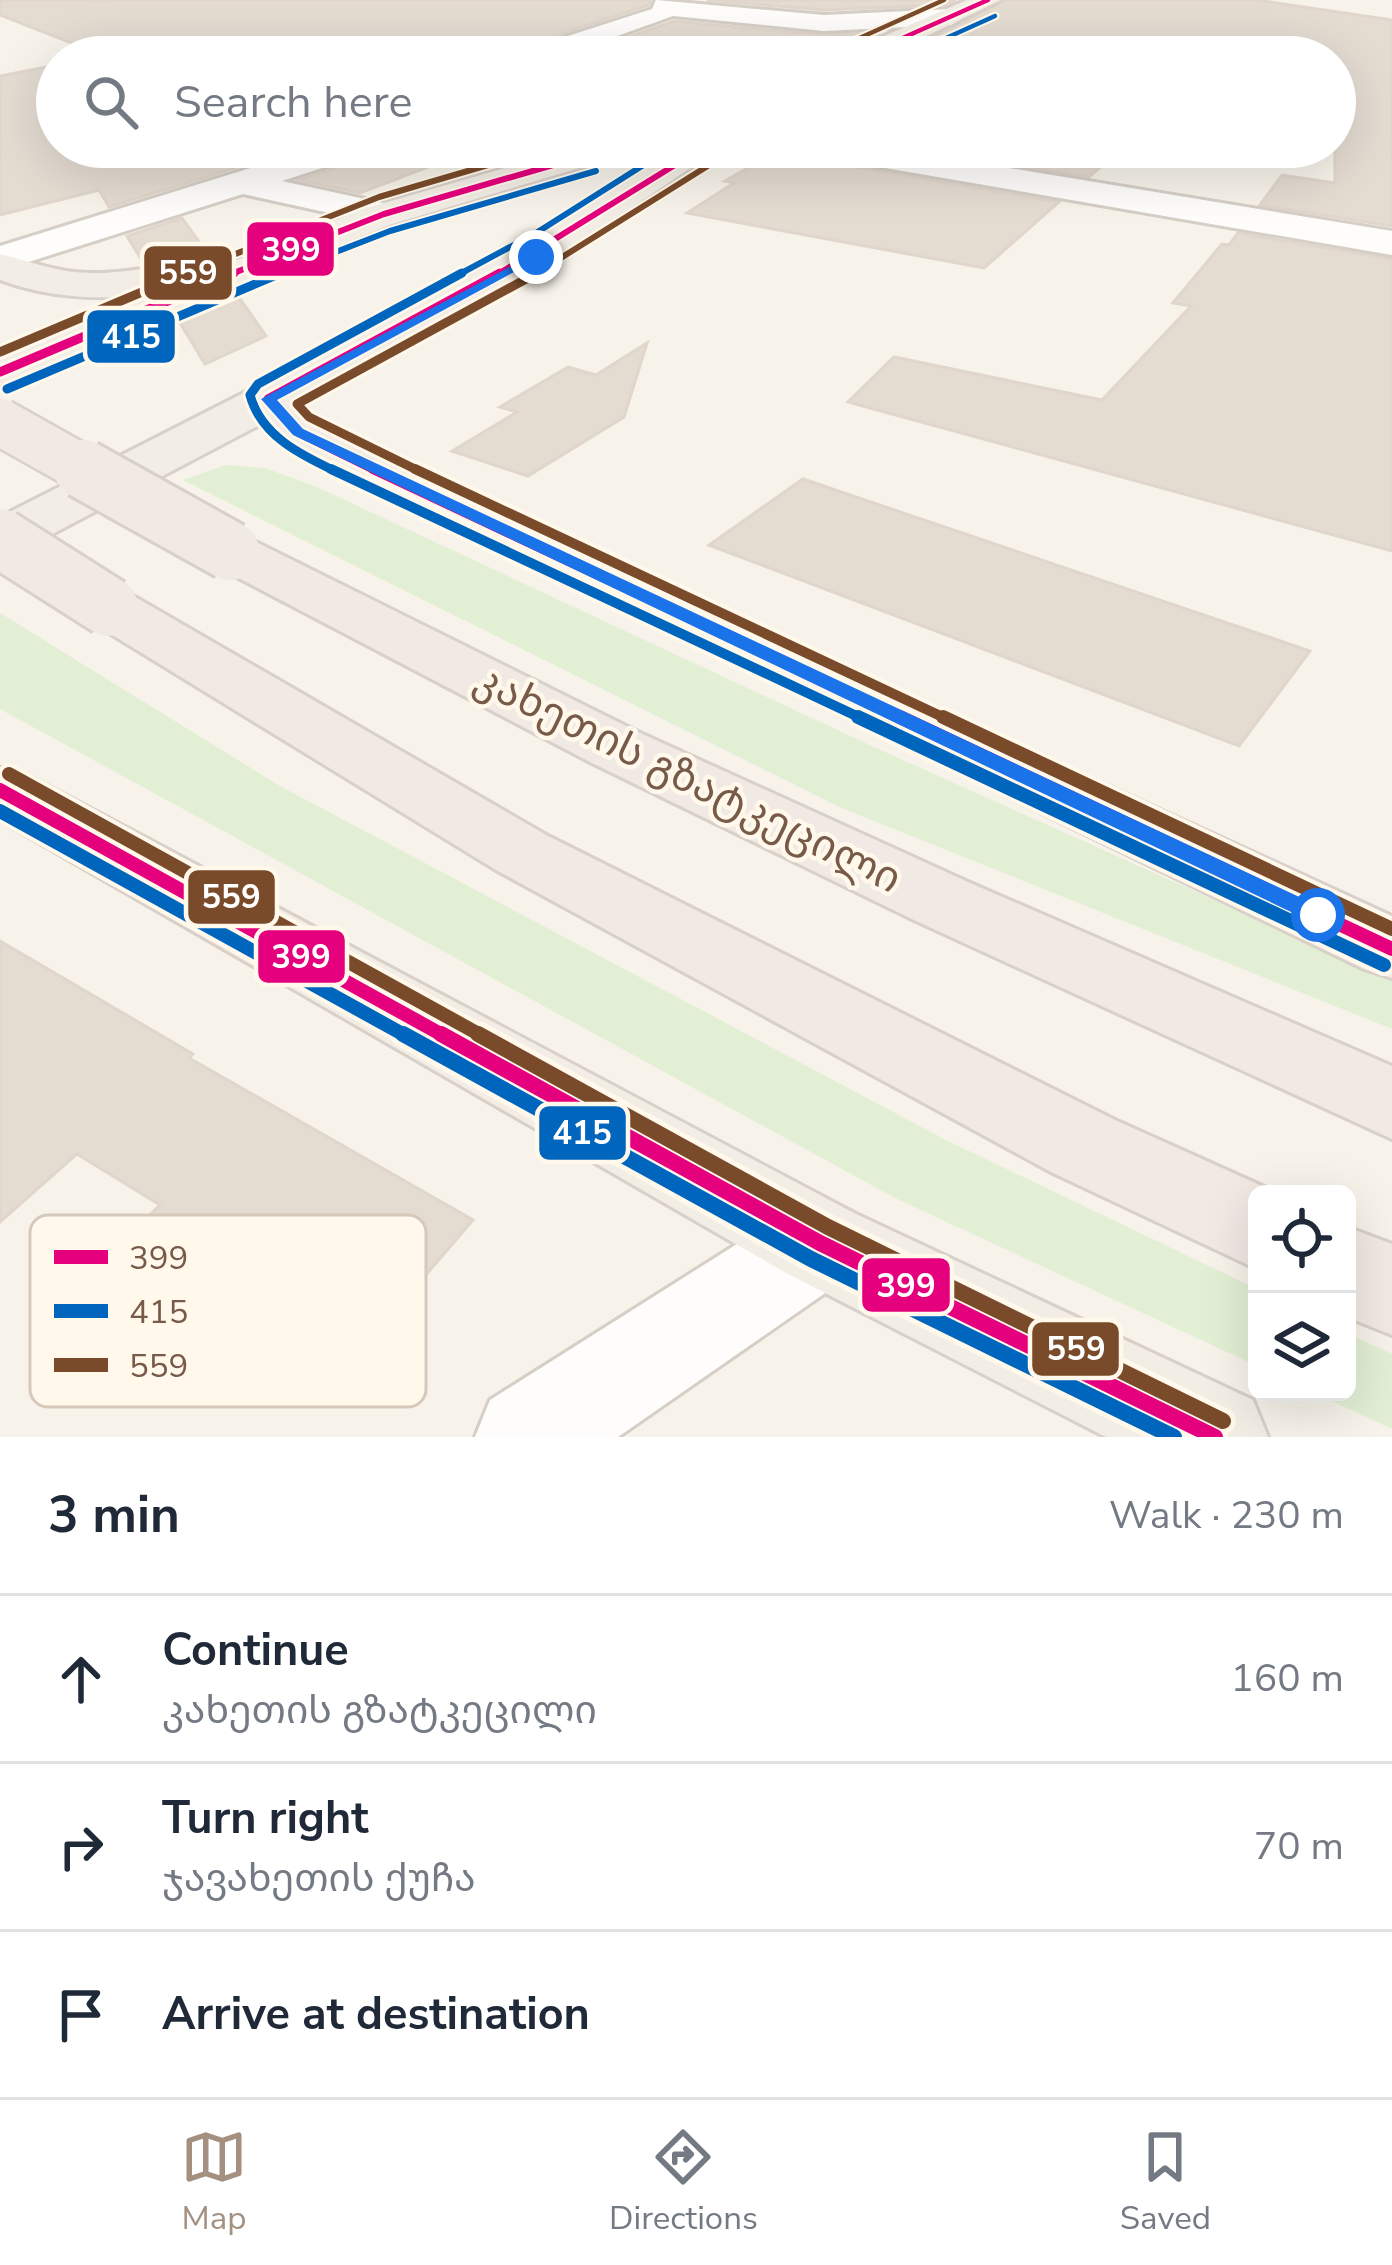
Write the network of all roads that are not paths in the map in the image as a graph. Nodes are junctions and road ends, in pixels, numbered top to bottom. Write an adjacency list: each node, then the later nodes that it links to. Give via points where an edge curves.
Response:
1 (988, 0): 3 (main road)
2 (668, 4): 3 (street, via 824,23); 4 (street, via 662,14)
3 (951, 17): 5 (main road)
4 (595, 36)
5 (908, 36)
6 (286, 168): 11 (street)
7 (545, 168): 13 (main road)
8 (551, 168): 12 (main road, via 539,184 558,196 596,201)
9 (675, 168): 12 (main road)
10 (946, 168): 14 (street)
11 (241, 182): 13 (street); 17 (street)
12 (642, 192): 15 (main road)
13 (380, 215): 15 (main road, via 459,211 521,222 540,237); 16 (main road)
14 (1392, 243)
15 (536, 257): 20 (main road)
16 (253, 265): 17 (main road, via 83,286); 19 (main road)
17 (7, 266): 18 (main road, via 39,310 26,332)
18 (0, 348)
19 (0, 372)
20 (268, 399): 22 (main road); 24 (main road, via 298,432)
21 (0, 422): 25 (highway, კახეთის გზატკეცილი, bridge, via 230,551 614,747)
22 (0, 539): 26 (highway, bridge, via 522,853)
23 (0, 790): 27 (main road)
24 (1392, 949)
25 (1392, 1104)
26 (1248, 1224)
27 (820, 1243): 30 (street); 31 (main road)
28 (1356, 1274): 29 (highway)
29 (1392, 1291)
30 (528, 1437)
31 (1215, 1437)

